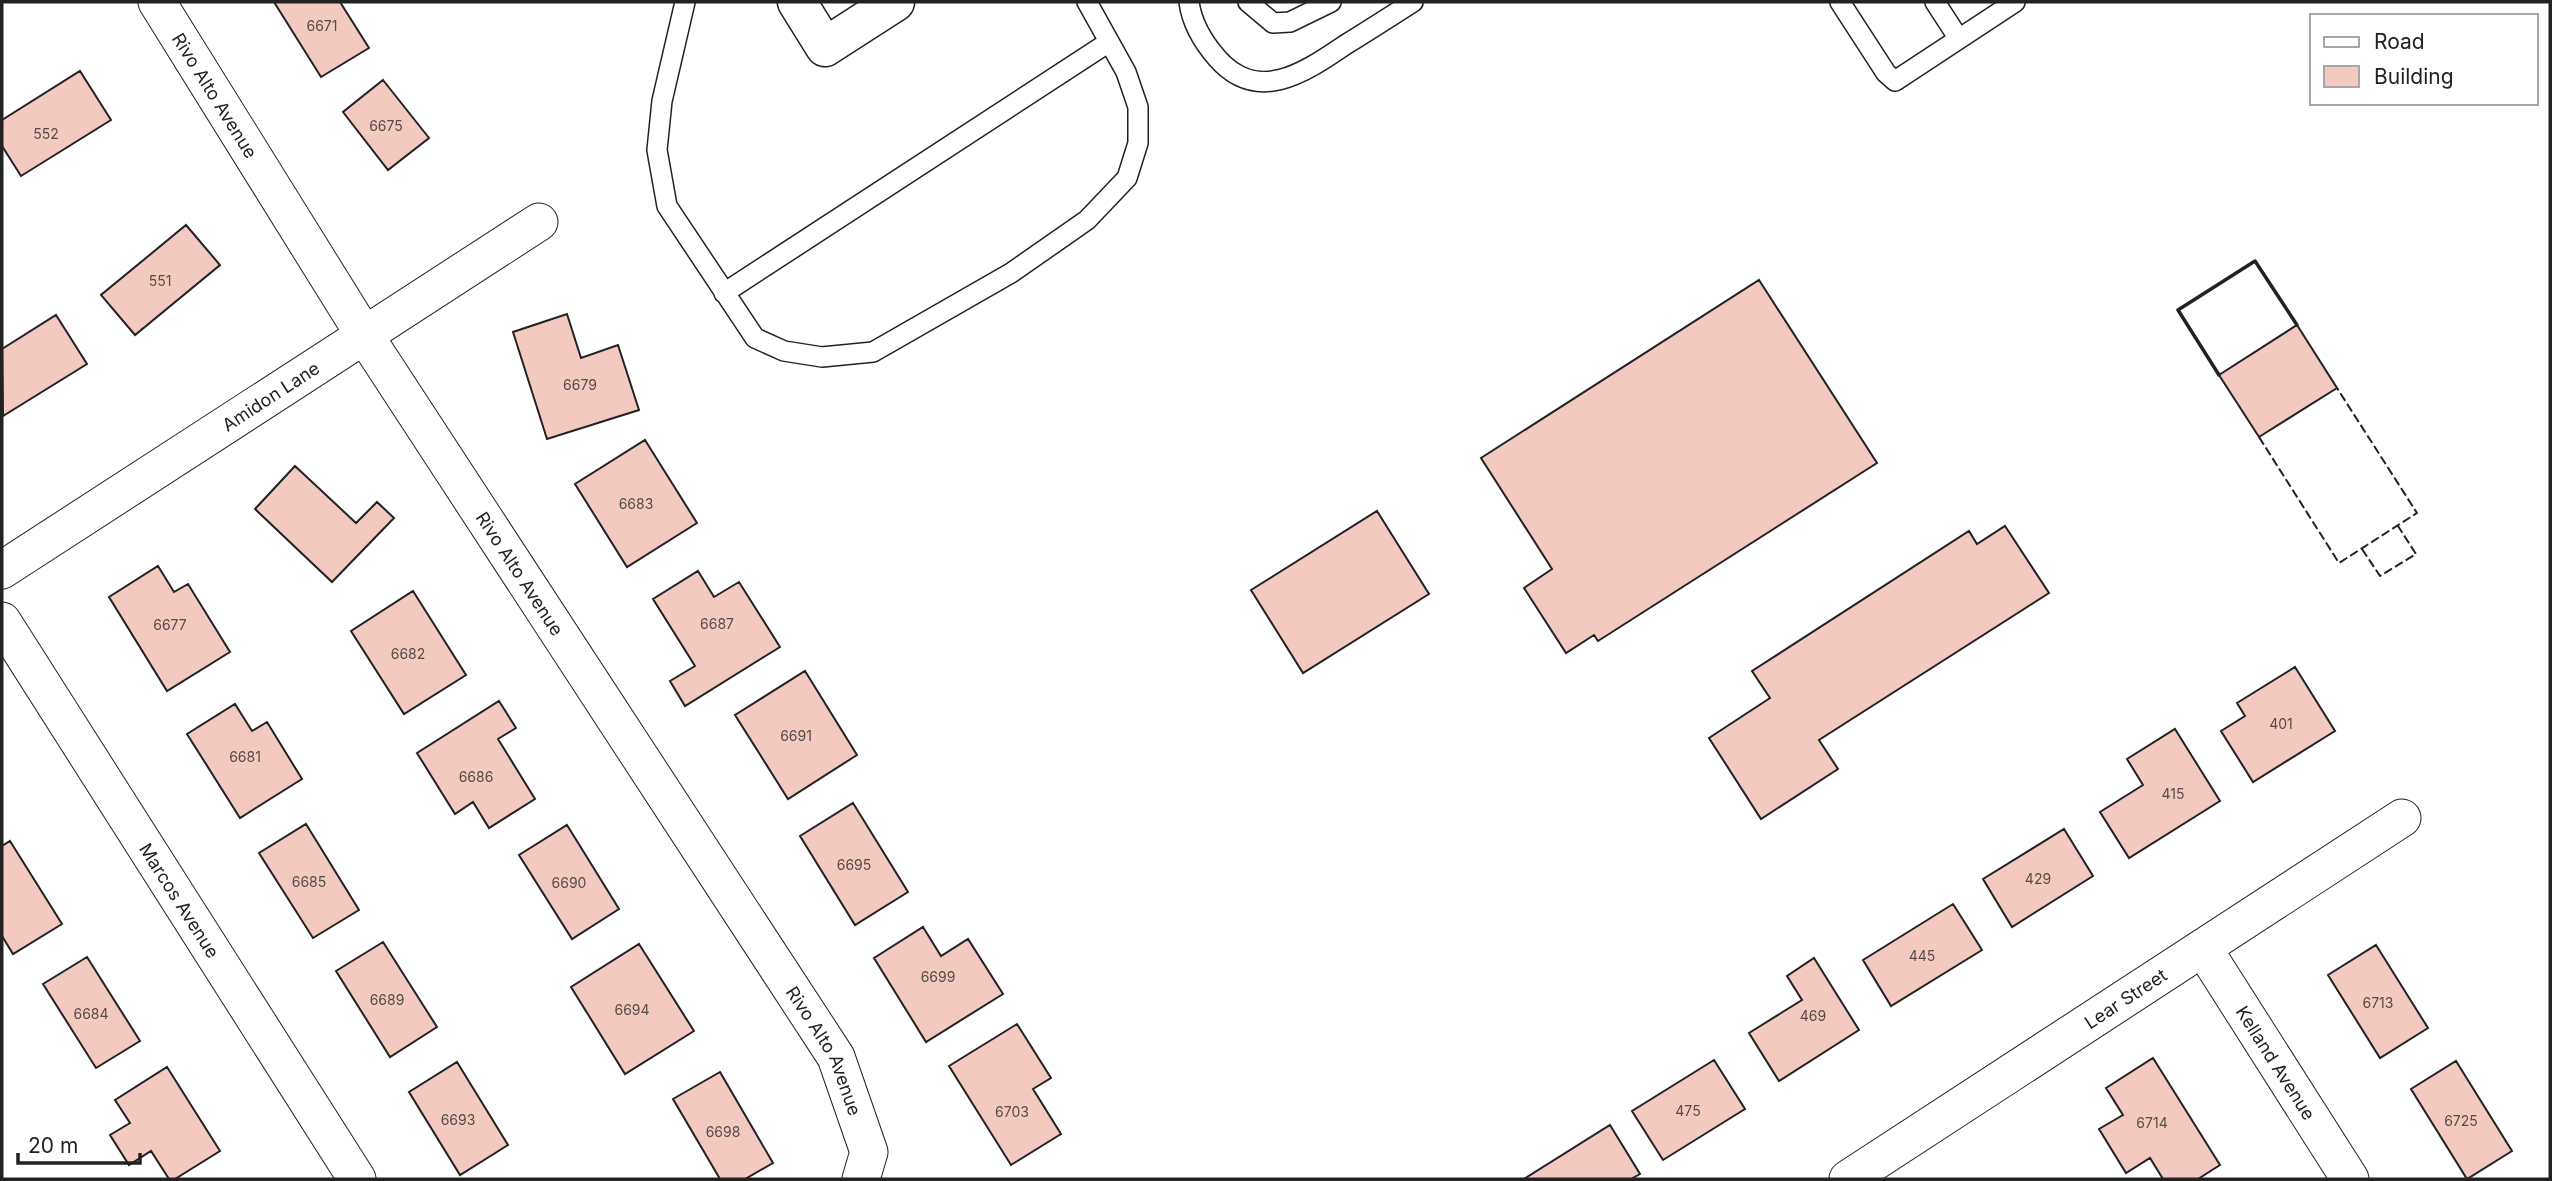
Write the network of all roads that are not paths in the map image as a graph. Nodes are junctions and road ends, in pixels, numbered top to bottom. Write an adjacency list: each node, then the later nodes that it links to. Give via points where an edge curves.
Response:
1 (157, 2): 17 (street, Rivo Alto Avenue)
2 (685, 2): 16 (lane, via 662,101 657,150 667,206)
3 (797, 2): 4 (street, via 825,47)
4 (895, 2)
5 (1087, 2): 14 (lane)
6 (1189, 2): 9 (lane, via 1204,43 1221,63 1244,79 1266,82 1301,74)
7 (1248, 2): 8 (lane, via 1273,23 1290,22)
8 (1331, 2)
9 (1413, 2)
10 (1840, 2): 13 (lane, via 1895,81)
11 (1935, 2): 13 (lane)
12 (2015, 2): 13 (lane)
13 (1959, 39)
14 (1109, 43): 16 (lane); 16 (lane, via 1126,72 1138,107 1138,143 1127,178 1087,220 1011,273 873,352 822,357 784,351 755,338)
15 (539, 222): 17 (street, Amidon Lane)
16 (724, 293)
17 (363, 333): 18 (street, Amidon Lane); 22 (street, Rivo Alto Avenue, via 836,1057)
18 (2, 570)
19 (2, 621): 23 (street, Marcos Avenue)
20 (2402, 818): 21 (street, Lear Street)
21 (2203, 948): 24 (street, Lear Street); 25 (street, Kelland Avenue)
22 (865, 1165)
23 (358, 1179)
24 (1848, 1179)
25 (2350, 1179)

